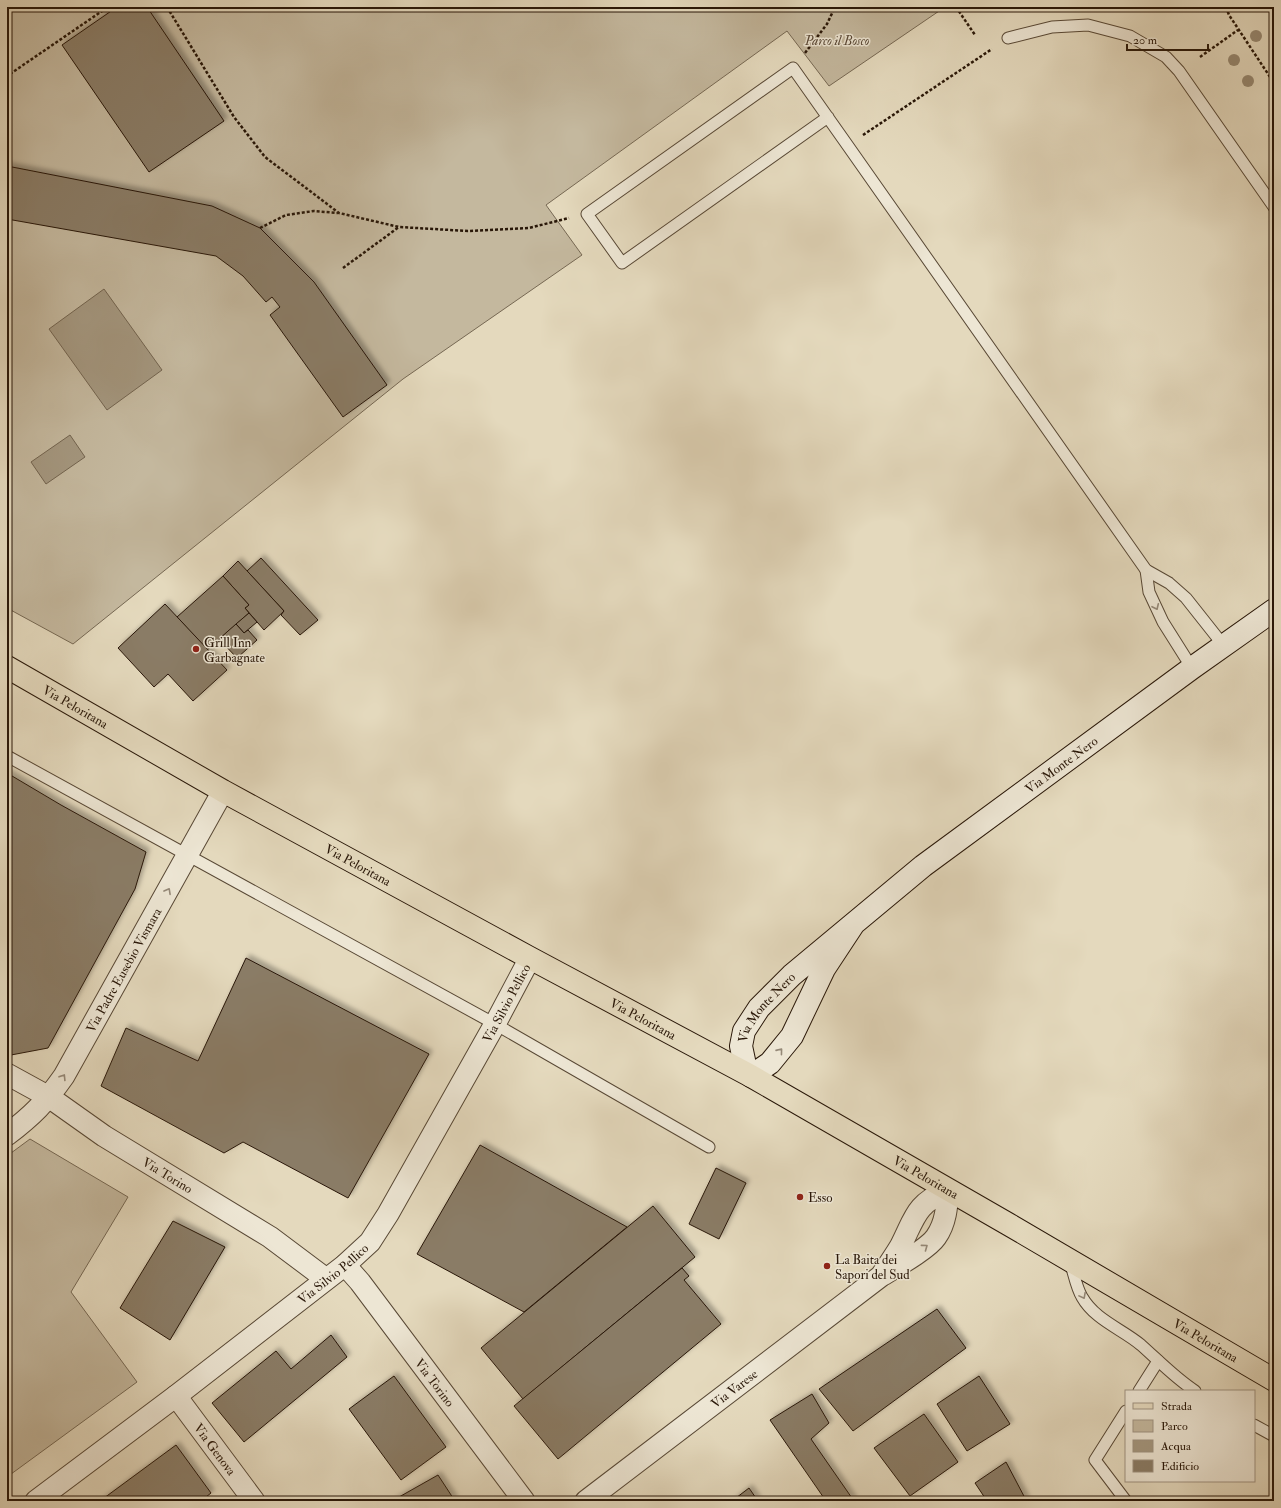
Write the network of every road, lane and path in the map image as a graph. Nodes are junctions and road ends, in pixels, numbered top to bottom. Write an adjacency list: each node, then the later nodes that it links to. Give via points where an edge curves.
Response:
1 (108, 7): 12 (path)
2 (167, 7): 17 (path, via 234,118 265,158)
3 (835, 7): 10 (path, via 827,24)
4 (956, 7): 7 (path)
5 (1226, 7): 6 (path)
6 (1238, 30): 9 (path); 13 (path)
7 (975, 34)
8 (1008, 38): 15 (path); 16 (lane, via 1052,27 1088,24 1130,36 1166,57 1179,71)
9 (1200, 57)
10 (793, 68): 14 (lane); 18 (lane)
11 (7, 70): 12 (path)
12 (8, 75)
13 (1274, 83)
14 (828, 117): 15 (lane); 18 (lane, via 622,263)
15 (848, 146): 22 (lane)
16 (1274, 207)
17 (339, 213): 19 (path); 20 (path, via 314,211 286,215)
18 (587, 214): 19 (path, via 528,228 468,231)
19 (399, 227): 21 (path)
20 (260, 228)
21 (343, 268)
22 (1146, 570): 24 (lane, via 1169,583 1186,598); 26 (lane, one-way to 26, via 1149,592 1163,622)
23 (1274, 610): 24 (street, Via Monte Nero)
24 (1224, 646): 26 (street, Via Monte Nero)
25 (7, 667): 28 (main road, Via Peloritana)
26 (1192, 668): 30 (street, Via Monte Nero, via 923,866)
27 (7, 756): 29 (lane)
28 (223, 791): 29 (street, Via Padre Eusebio Vismara); 31 (main road, Via Peloritana)
29 (187, 856): 32 (lane); 35 (street, Via Padre Eusebio Vismara, one-way to 29)
30 (853, 925): 34 (street, Via Monte Nero, one-way to 30, via 770,1063 792,1036 824,969); 34 (street, Via Monte Nero, via 792,975 759,1008 744,1031 741,1046 745,1065)
31 (530, 958): 32 (street, Via Silvio Pellico); 34 (main road, Via Peloritana)
32 (495, 1024): 37 (lane); 40 (street, Via Silvio Pellico, via 388,1214 370,1242)
33 (7, 1074): 35 (street, Via Torino)
34 (751, 1076): 38 (main road, Via Peloritana)
35 (50, 1097): 36 (street, Via Padre Eusebio Vismara, via 29,1119); 42 (street, Via Torino, via 104,1136 270,1236)
36 (7, 1135)
37 (709, 1147)
38 (948, 1190): 39 (main road, Via Peloritana); 41 (street, via 933,1196 915,1215 899,1249); 41 (street, one-way to 38, via 936,1238 943,1223)
39 (1069, 1260): 43 (lane, one-way to 43, via 1082,1297 1093,1310 1107,1323 1140,1344); 44 (main road, Via Peloritana)
40 (345, 1265): 42 (street, Via Silvio Pellico); 54 (street, Via Torino)
41 (881, 1276): 51 (street, Via Varese)
42 (326, 1279): 47 (street, Via Silvio Pellico)
43 (1158, 1361): 45 (lane); 46 (lane)
44 (1274, 1380)
45 (1140, 1390)
46 (1194, 1390)
47 (176, 1396): 52 (street, Via Silvio Pellico); 53 (street, Via Genova)
48 (1125, 1413): 55 (lane, via 1095,1460)
49 (1255, 1426): 50 (lane)
50 (1274, 1436)
51 (591, 1500)
52 (36, 1501)
53 (254, 1501)
54 (524, 1501)
55 (1126, 1501)

